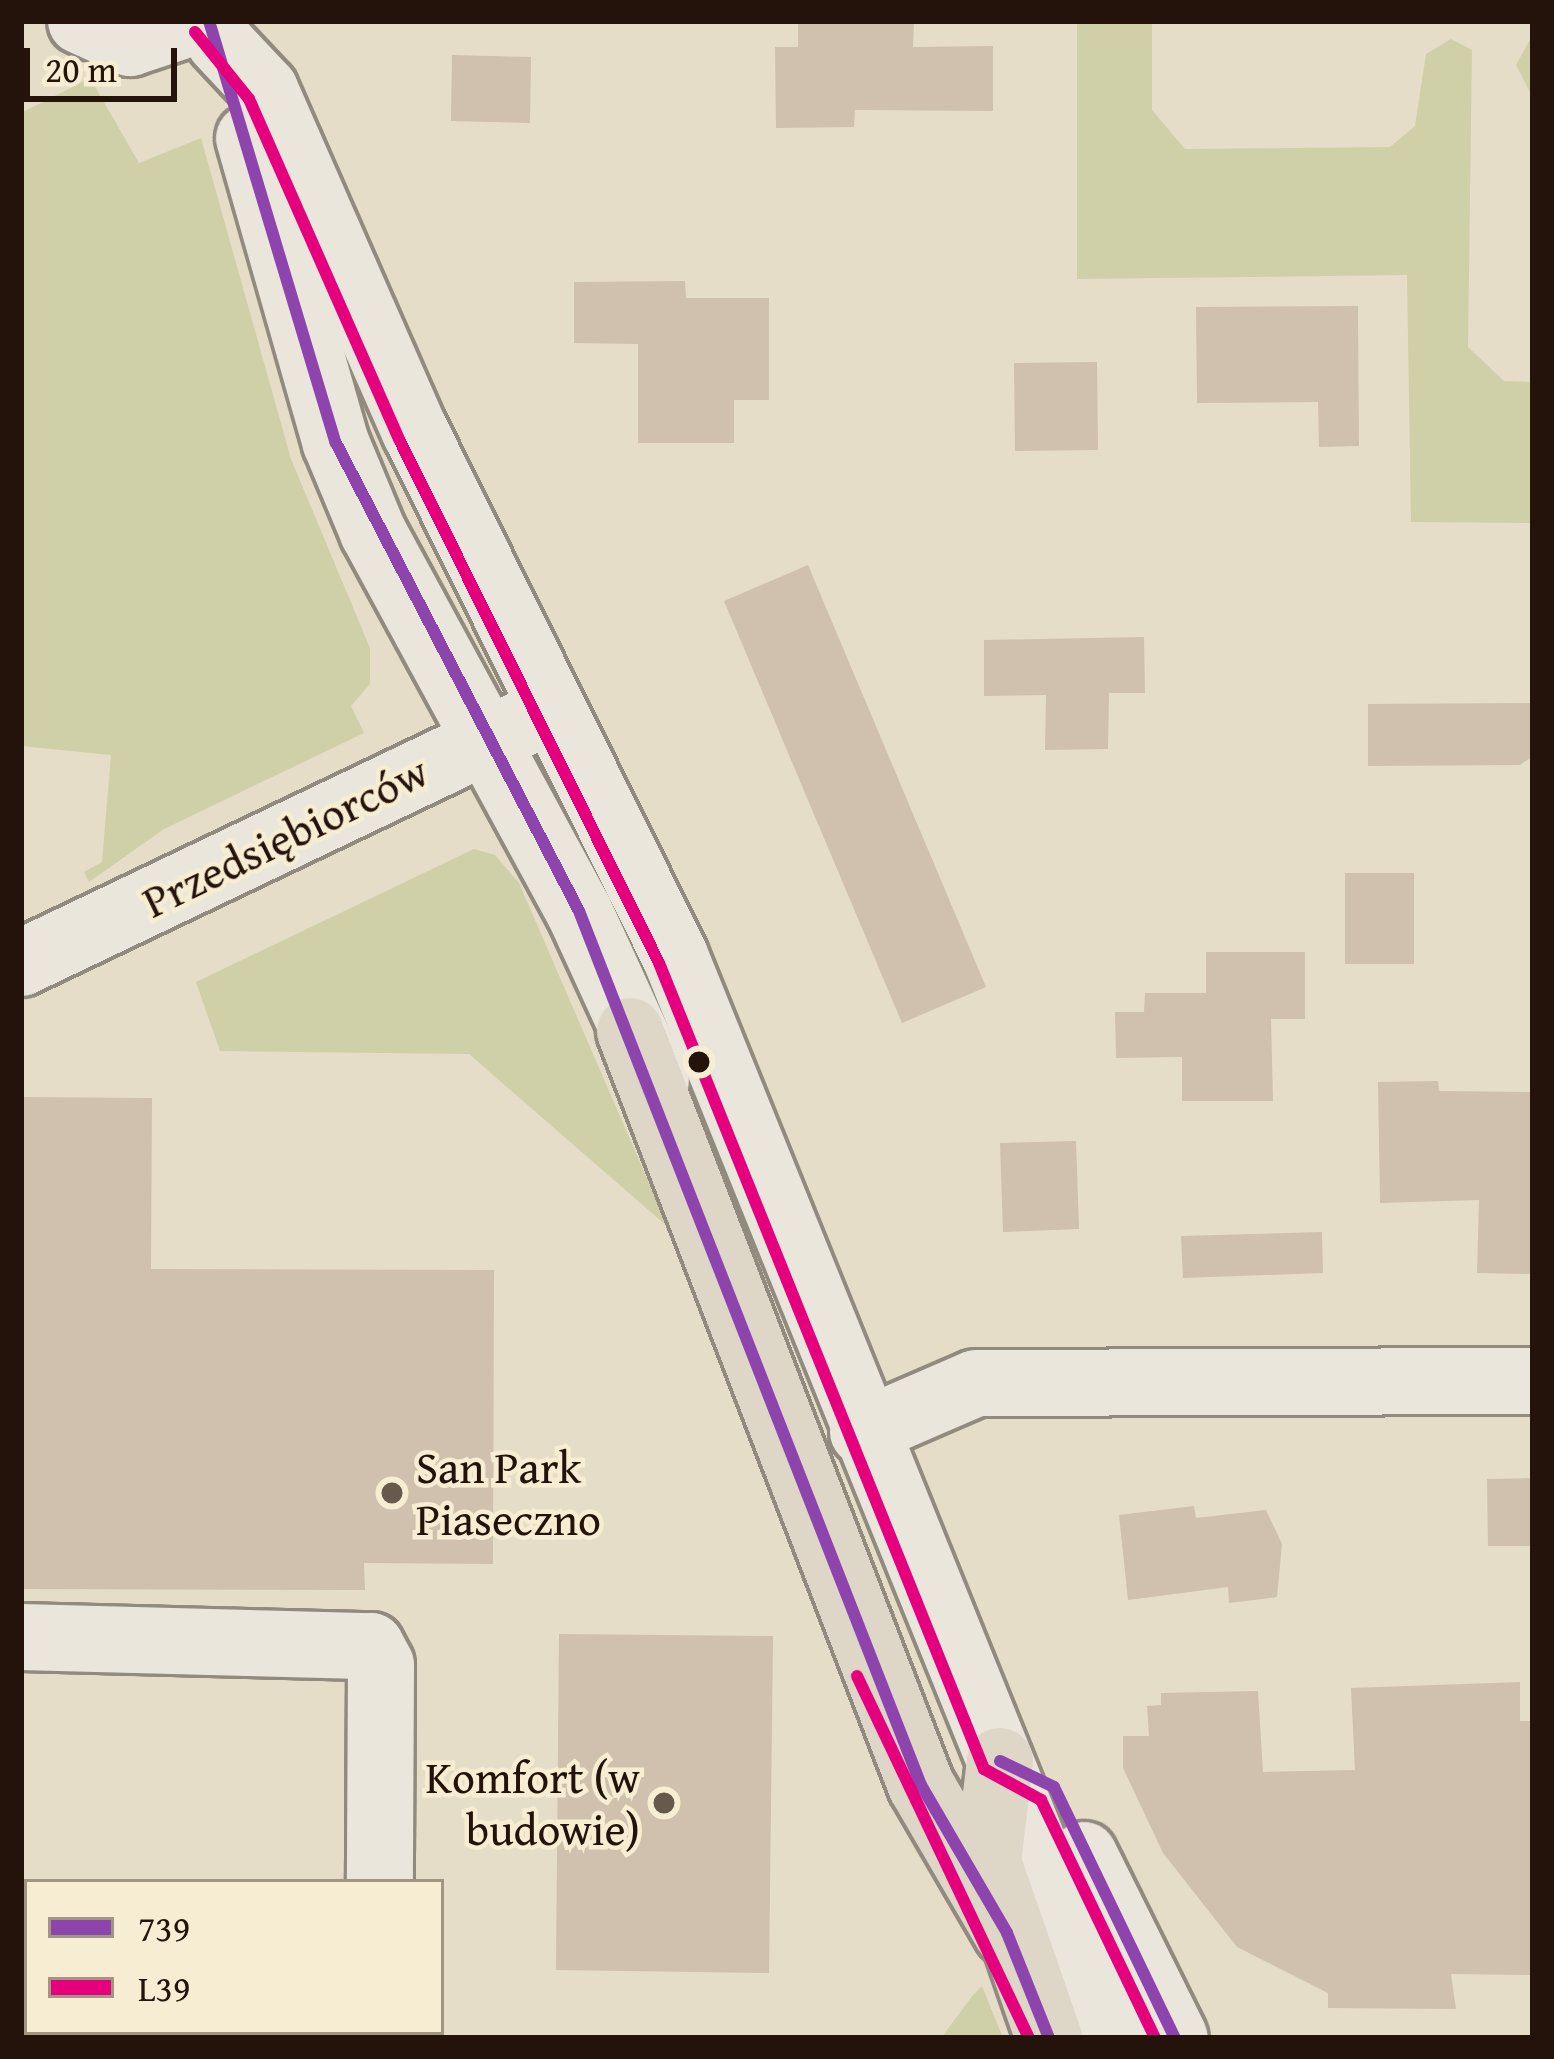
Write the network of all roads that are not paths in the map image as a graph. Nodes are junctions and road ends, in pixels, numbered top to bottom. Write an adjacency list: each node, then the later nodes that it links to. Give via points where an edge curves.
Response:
1 (81, 21): 2 (street, via 130,43)
2 (208, 28): 3 (street, via 266,90); 4 (street, via 336,442)
3 (550, 710): 4 (street, Przedsiębiorców); 7 (street, via 675,956)
4 (489, 740): 5 (street, Przedsiębiorców); 6 (street)
5 (21, 963)
6 (630, 1031): 7 (street, via 730,1212); 13 (main road, via 921,1785)
7 (812, 1306): 9 (street)
8 (1533, 1381): 9 (street, via 976,1383)
9 (863, 1432): 11 (street)
10 (21, 1636): 12 (street, via 371,1646 381,1665)
11 (1000, 1761): 13 (main road, via 985,1833); 15 (street); 16 (street, via 1054,1787)
12 (380, 1879)
13 (1007, 1933): 14 (main road)
14 (1049, 2038)
15 (1112, 2038)
16 (1175, 2038)

